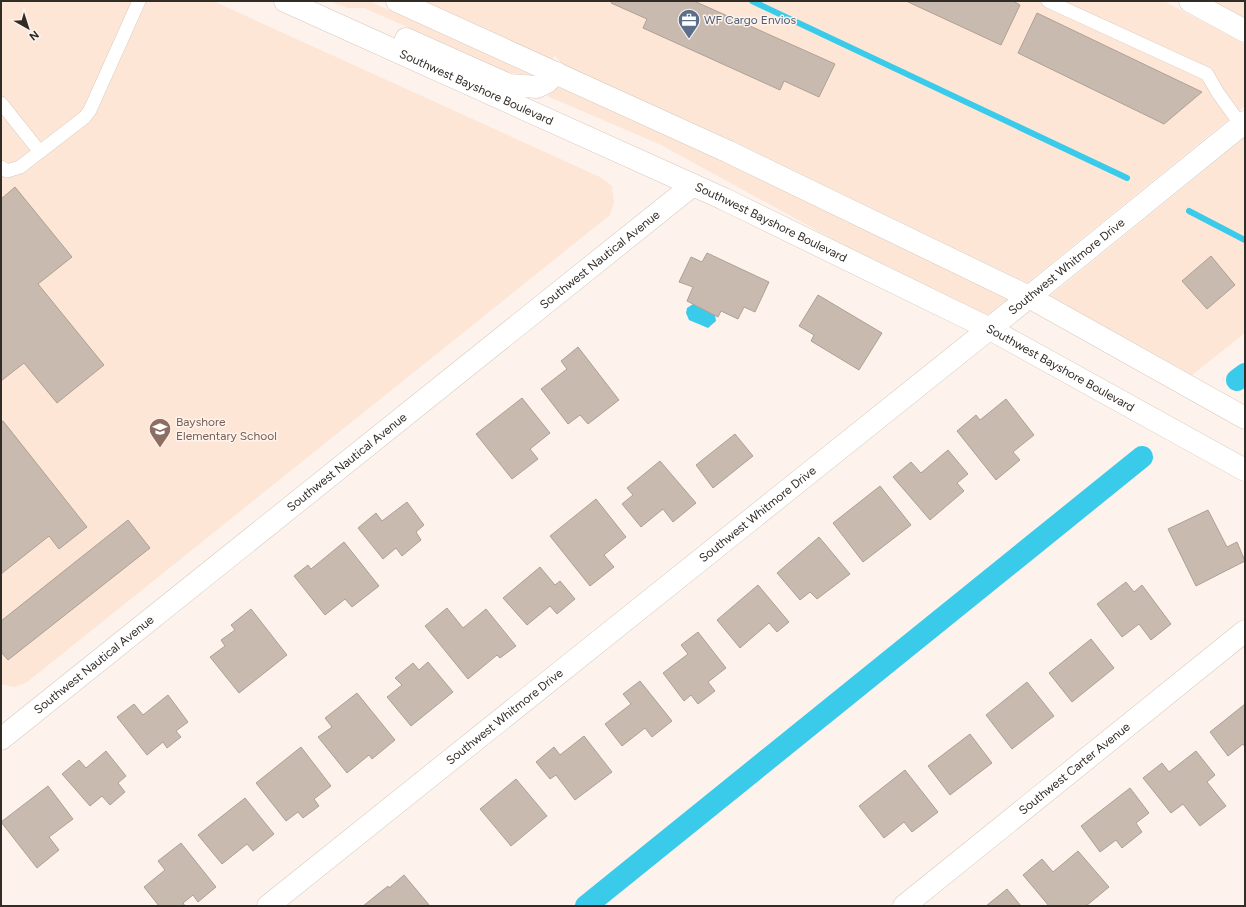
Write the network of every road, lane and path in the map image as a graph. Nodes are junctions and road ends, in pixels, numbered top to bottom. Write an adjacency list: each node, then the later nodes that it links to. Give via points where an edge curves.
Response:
1 (139, 1): 11 (lane, via 90,110 85,117)
2 (285, 1): 6 (street, Southwest Bayshore Boulevard)
3 (397, 1): 8 (street)
4 (1048, 1): 10 (lane, via 1208,74 1218,93)
5 (1190, 1): 7 (street)
6 (333, 23): 8 (street, via 360,18 509,85 537,87); 13 (street, Southwest Bayshore Boulevard)
7 (1245, 31)
8 (556, 73): 14 (street, via 736,155)
9 (1, 103): 11 (lane)
10 (1243, 123): 14 (street, Southwest Whitmore Drive)
11 (40, 152): 12 (lane, via 20,167 7,171)
12 (1, 167)
13 (693, 185): 15 (street, Southwest Bayshore Boulevard); 19 (street, Southwest Nautical Avenue)
14 (1029, 297): 15 (street, Southwest Whitmore Drive); 16 (street)
15 (990, 328): 17 (street, Southwest Bayshore Boulevard); 21 (street, Southwest Whitmore Drive)
16 (1245, 418)
17 (1245, 470)
18 (1245, 631): 22 (street, Southwest Carter Avenue)
19 (9, 721): 20 (street, Southwest Nautical Avenue)
20 (1, 739)
21 (268, 906)
22 (904, 906)

